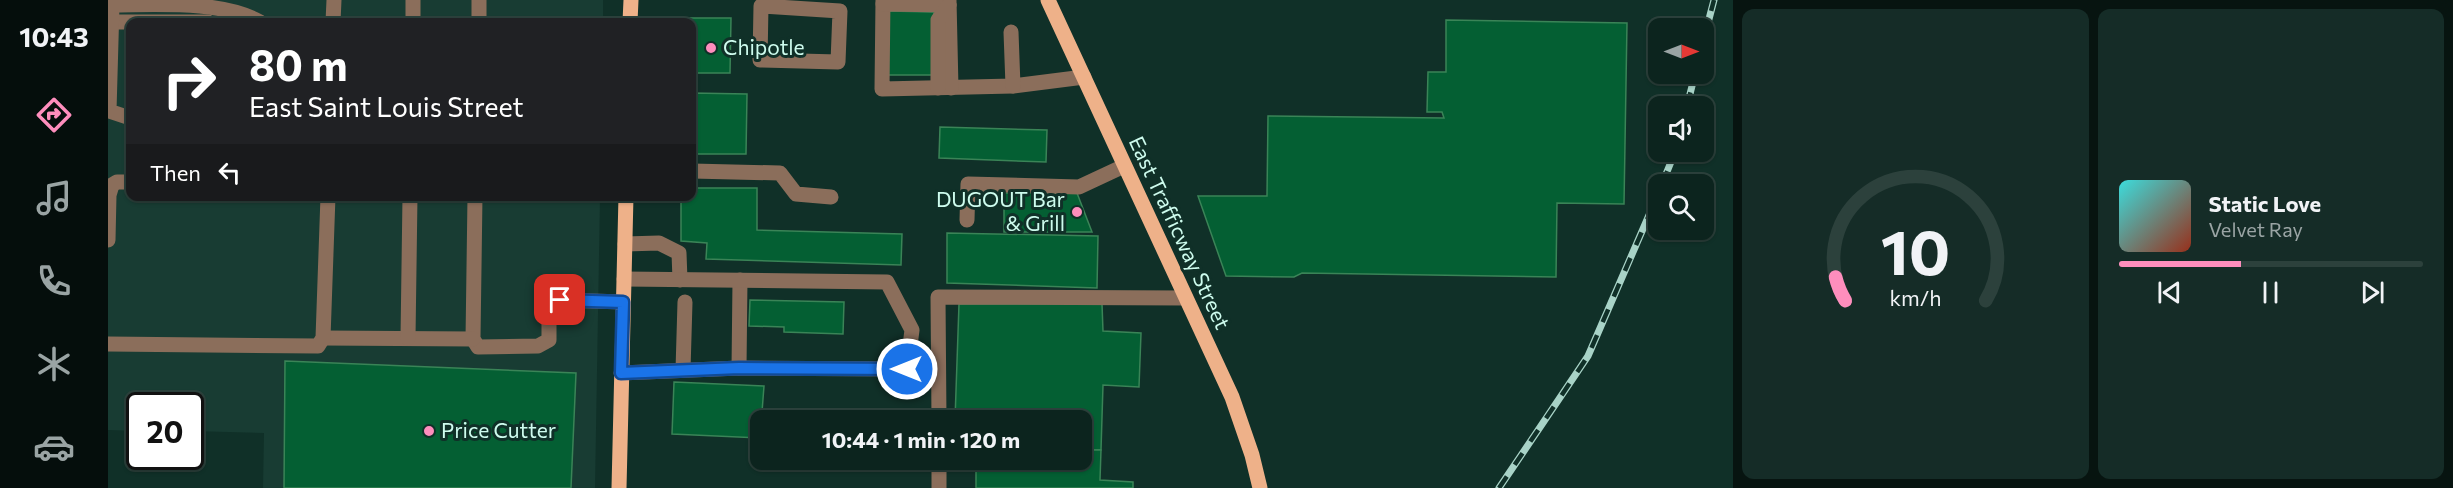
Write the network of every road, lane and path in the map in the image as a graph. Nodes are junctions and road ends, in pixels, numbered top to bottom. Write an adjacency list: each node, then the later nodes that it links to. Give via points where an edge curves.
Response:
1 (334, 0): 11 (street)
2 (413, 0): 12 (street)
3 (479, 0): 13 (street)
4 (631, 0): 14 (main road)
5 (1048, 0): 18 (main road, East Trafficway Street)
6 (201, 2): 10 (street); 15 (street, via 112,5)
7 (883, 2): 9 (street); 20 (street, via 882,89)
8 (794, 3): 8 (street, via 761,6 760,60 838,62 840,11)
9 (949, 3): 20 (street, via 938,21)
10 (254, 18)
11 (333, 18)
12 (413, 18)
13 (479, 18)
14 (630, 18)
15 (111, 22): 16 (street); 22 (street)
16 (126, 22)
17 (1011, 32): 19 (street)
18 (1084, 77): 19 (street); 24 (main road, East Trafficway Street)
19 (1013, 86): 20 (street)
20 (944, 88)
21 (126, 109): 22 (street)
22 (108, 111): 23 (street)
23 (126, 117)
24 (1124, 166): 32 (street, via 1079,187 968,184); 38 (main road, East Trafficway Street)
25 (696, 171): 27 (street, via 780,173 796,194)
26 (126, 182): 33 (street, via 112,185)
27 (831, 197)
28 (328, 201): 43 (street)
29 (410, 201): 44 (street)
30 (475, 201): 45 (street)
31 (626, 201): 34 (main road)
32 (967, 220)
33 (108, 240)
34 (625, 244): 35 (main road); 36 (street, via 659,243 679,253)
35 (624, 279): 36 (street); 39 (main road)
36 (680, 280): 37 (street)
37 (740, 280): 42 (street, via 887,282); 47 (street)
38 (1185, 298): 41 (street, via 938,297); 54 (main road, East Trafficway Street, via 1232,397)
39 (623, 302): 45 (street, via 552,303 549,339 538,346 478,347); 49 (main road)
40 (685, 302): 48 (street)
41 (939, 329): 42 (street); 50 (street)
42 (912, 330): 47 (street, via 907,369)
43 (323, 338): 44 (street); 46 (street, via 318,346)
44 (408, 338): 45 (street)
45 (472, 339)
46 (108, 345)
47 (739, 368): 48 (street)
48 (683, 370): 49 (street)
49 (621, 373): 52 (main road)
50 (939, 410)
51 (939, 470): 53 (street)
52 (619, 488)
53 (939, 488)
54 (1260, 488)

